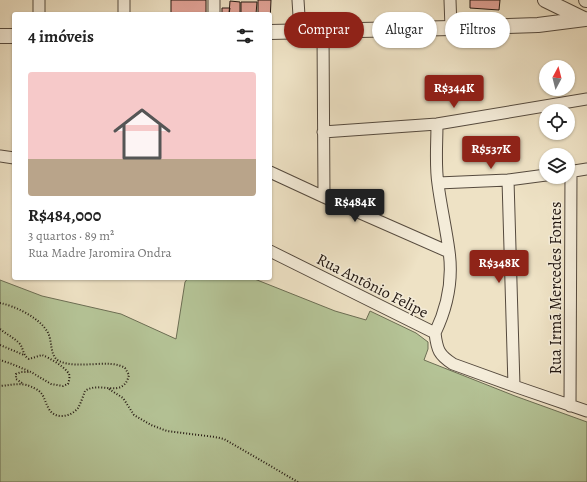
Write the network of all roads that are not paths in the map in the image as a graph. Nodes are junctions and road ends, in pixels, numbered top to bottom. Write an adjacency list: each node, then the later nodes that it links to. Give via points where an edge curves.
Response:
1 (39, 0): 7 (street)
2 (124, 0): 8 (street)
3 (214, 0): 9 (street)
4 (298, 0): 10 (street)
5 (450, 0): 11 (street)
6 (545, 0): 12 (street)
7 (39, 12)
8 (124, 12)
9 (214, 12)
10 (299, 12)
11 (450, 12)
12 (586, 20): 13 (street)
13 (510, 26)
14 (445, 28): 15 (street)
15 (364, 30)
16 (272, 32): 17 (street)
17 (284, 32)
18 (0, 36): 19 (street)
19 (12, 36)
20 (323, 48): 23 (street)
21 (587, 99): 22 (street)
22 (437, 124): 23 (street); 31 (street)
23 (323, 132): 33 (street)
24 (0, 156): 25 (street)
25 (12, 158)
26 (587, 169): 27 (street)
27 (575, 171)
28 (272, 173): 33 (street)
29 (539, 176): 30 (street)
30 (508, 180): 31 (street); 37 (street)
31 (438, 183): 35 (street)
32 (570, 184): 38 (street, Rua Irmã Mercedes Fontes)
33 (324, 197): 35 (street)
34 (272, 252): 36 (street, Rua Antônio Felipe)
35 (450, 252): 36 (street, via 446,304)
36 (435, 333): 37 (street, Rua Antônio Felipe, via 436,346 440,353 453,364)
37 (514, 386): 38 (street, Rua Antônio Felipe)
38 (570, 406): 39 (street, Rua Antônio Felipe)
39 (587, 411)

